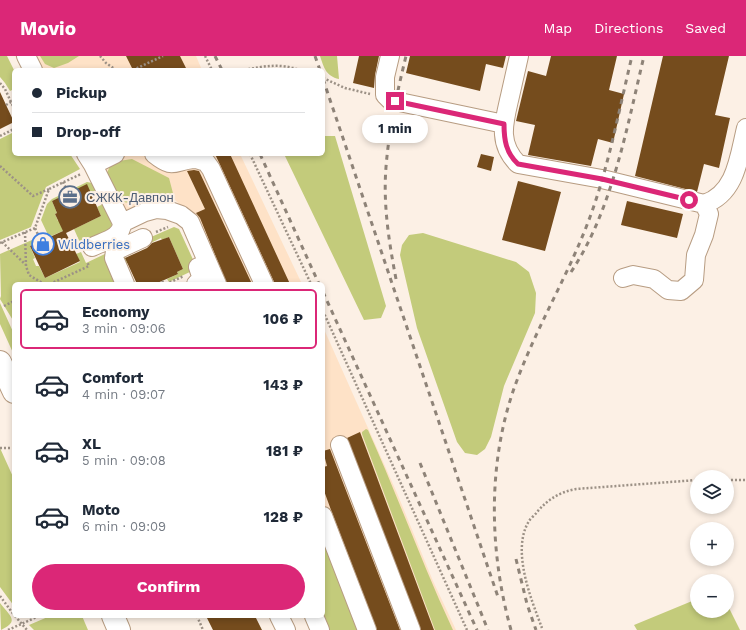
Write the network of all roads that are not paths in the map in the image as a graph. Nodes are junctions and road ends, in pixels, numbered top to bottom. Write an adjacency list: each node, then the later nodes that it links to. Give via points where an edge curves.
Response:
1 (26, 56): 4 (lane)
2 (390, 56): 5 (lane, via 384,77 385,96 390,100)
3 (520, 56): 5 (lane)
4 (32, 68)
5 (504, 124): 11 (lane, via 505,143 510,156 518,164 602,179)
6 (746, 128): 10 (lane)
7 (110, 156): 9 (lane)
8 (157, 156): 18 (lane, via 166,163 176,164 195,159 206,162)
9 (88, 164): 12 (lane)
10 (741, 169): 11 (lane, via 720,196)
11 (704, 204): 15 (lane, via 709,214 696,255 694,280 681,291 668,290 654,280 633,275)
12 (122, 223): 14 (lane, via 119,234); 17 (lane, via 156,209 181,215 190,222)
13 (142, 238): 16 (lane, via 115,251 114,258)
14 (92, 246)
15 (624, 278)
16 (125, 282)
17 (217, 282)
18 (263, 282)
19 (0, 362): 20 (main road)
20 (12, 388)
21 (340, 445): 31 (lane)
22 (325, 526): 23 (lane)
23 (327, 537): 30 (lane)
24 (114, 618): 27 (main road)
25 (280, 618): 28 (lane)
26 (315, 618): 29 (lane)
27 (119, 630)
28 (286, 630)
29 (320, 630)
30 (367, 630)
31 (411, 630)

